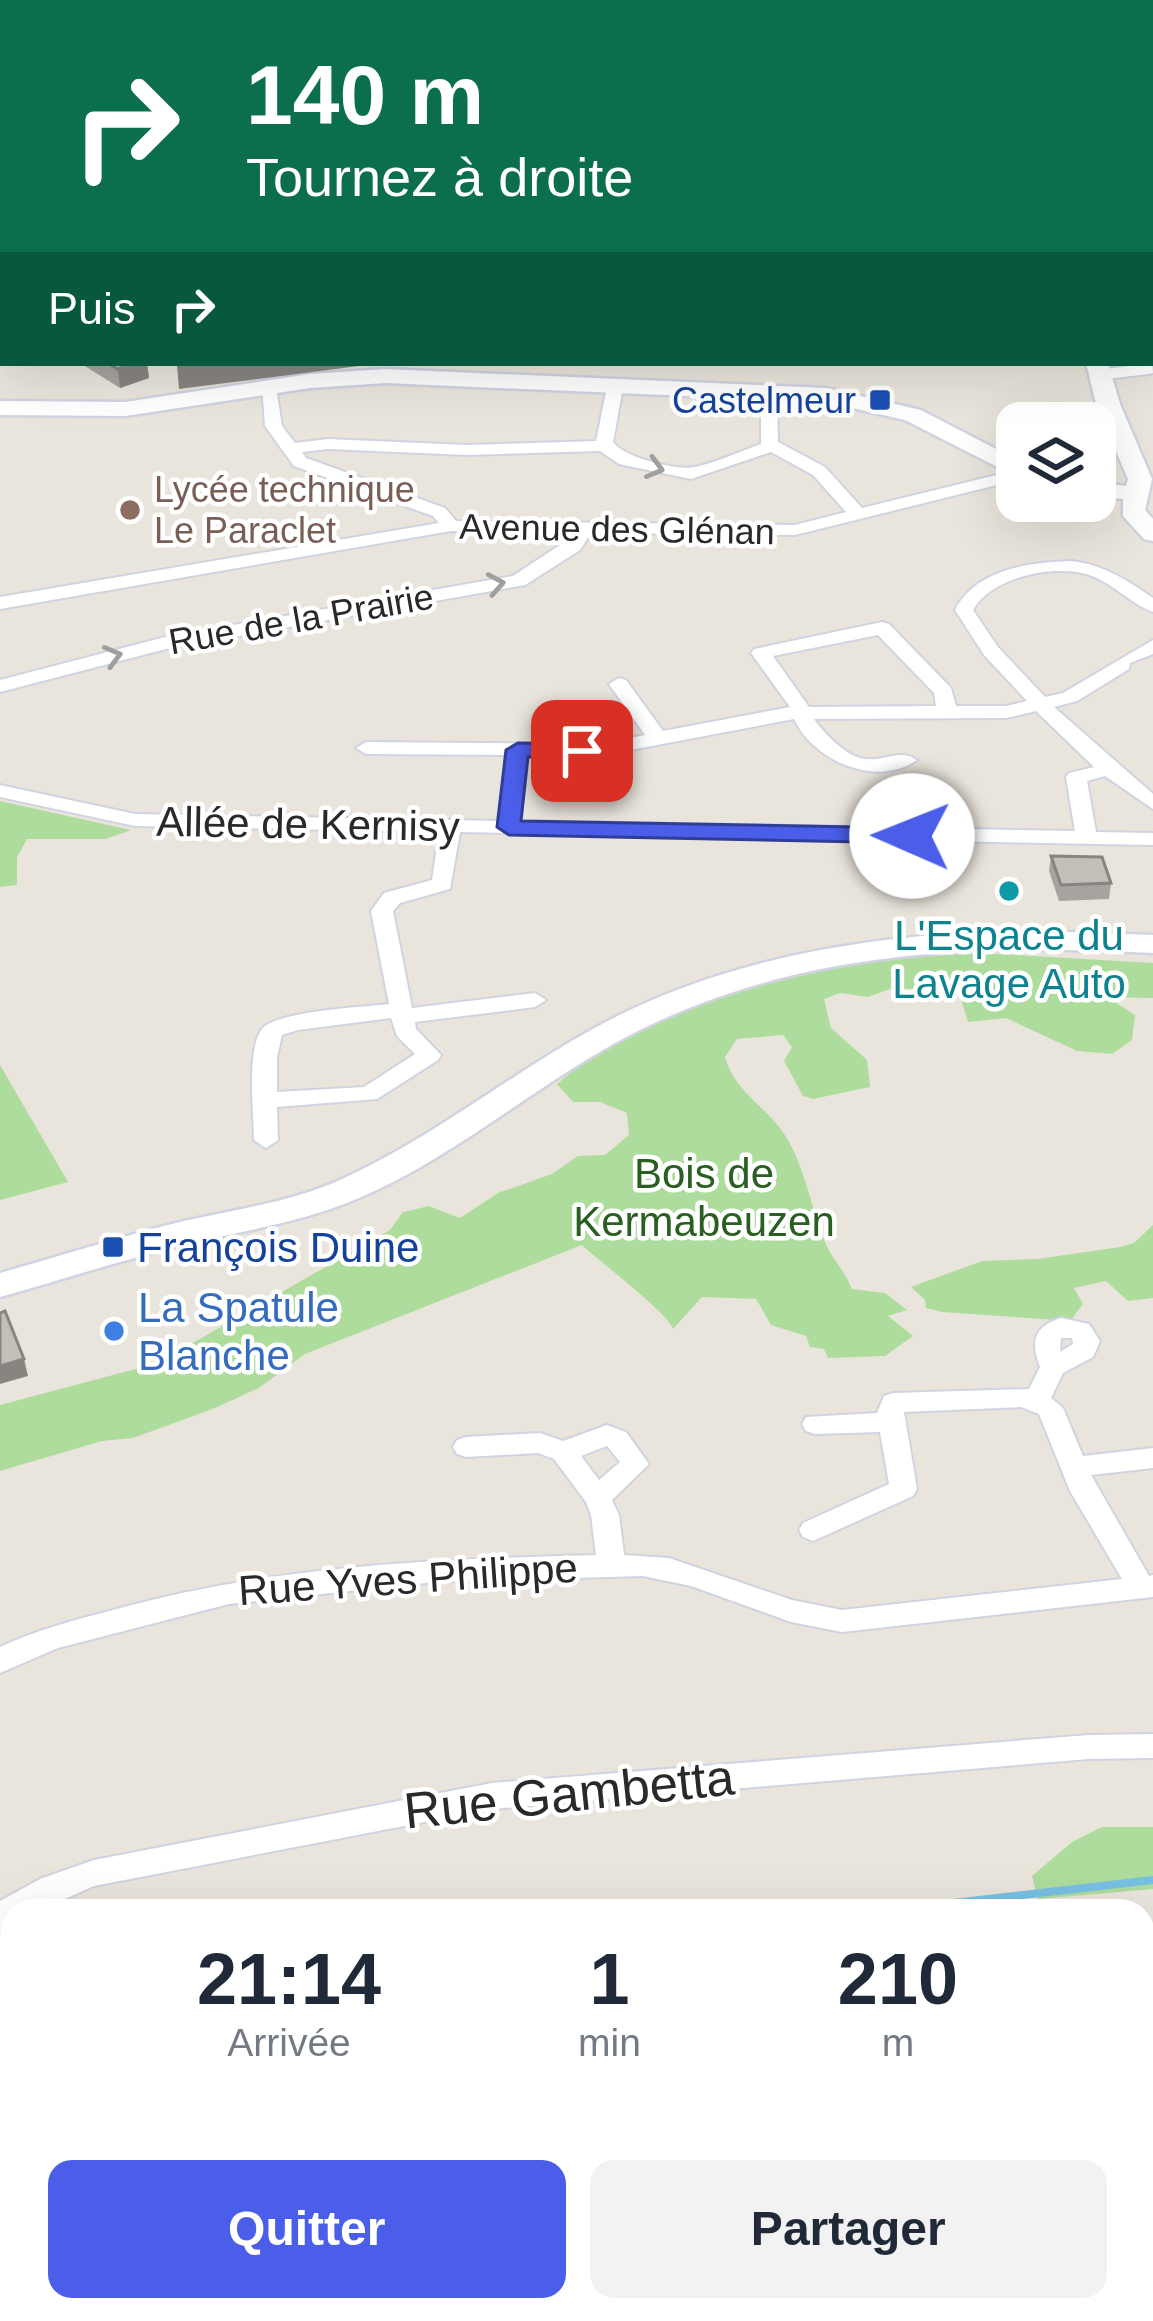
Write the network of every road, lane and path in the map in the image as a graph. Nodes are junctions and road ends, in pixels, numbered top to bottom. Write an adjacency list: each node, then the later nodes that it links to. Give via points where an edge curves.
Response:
1 (1147, 366): 2 (street, via 1140,373)
2 (1097, 369): 13 (street)
3 (370, 370): 4 (street); 5 (street)
4 (615, 386): 6 (street); 8 (street)
5 (268, 388): 7 (street, via 97,411); 10 (street)
6 (769, 393): 9 (street); 11 (street, via 904,413)
7 (0, 408)
8 (605, 446): 9 (street, one-way to 9, via 636,464 691,474); 10 (street)
9 (772, 446): 14 (street, via 819,470)
10 (287, 449): 15 (street, via 310,468 439,512)
11 (996, 461)
12 (996, 478): 14 (street, Avenue des Glénan)
13 (1134, 508)
14 (858, 515): 16 (street, Avenue des Glénan, via 795,530)
15 (451, 526): 16 (street, Avenue des Glénan); 17 (street, Avenue des Glénan)
16 (583, 526): 21 (street, Rue de la Prairie, one-way to 16, via 165,643 518,580 574,546)
17 (0, 603)
18 (1153, 606): 22 (street, via 1074,566 1012,575 972,593 967,623)
19 (1153, 646): 22 (street)
20 (619, 684): 25 (street)
21 (0, 686)
22 (1044, 705): 24 (street); 31 (street)
23 (802, 712): 24 (street); 24 (street, via 761,653 878,628 940,688); 25 (street); 28 (street, via 814,734 850,763)
24 (947, 712)
25 (658, 739): 27 (street, via 599,750)
26 (365, 748): 27 (street)
27 (518, 750): 34 (street)
28 (907, 760)
29 (1098, 772): 37 (street, via 1076,777)
30 (0, 791): 33 (street, Allée de Kernisy, via 135,820)
31 (1145, 800): 32 (street)
32 (1153, 816)
33 (450, 826): 34 (street, Allée de Kernisy); 44 (street, via 442,884 383,905)
34 (509, 827): 37 (street, Allée de Kernisy)
35 (1153, 827): 36 (street, Allée de Kernisy)
36 (1122, 835): 37 (street, Allée de Kernisy); 38 (street, Allée de Kernisy)
37 (1086, 837)
38 (1153, 839)
39 (1153, 931): 41 (street)
40 (957, 942): 41 (street); 42 (street); 47 (street, via 839,951 696,993 605,1035 394,1168)
41 (1138, 943)
42 (1153, 956)
43 (535, 1000): 44 (street)
44 (401, 1013): 45 (street, via 272,1031); 45 (street, via 409,1037 430,1054 382,1087)
45 (266, 1100): 46 (street)
46 (266, 1140)
47 (251, 1221): 48 (street); 49 (street)
48 (0, 1285)
49 (0, 1298)
50 (1053, 1367): 51 (street)
51 (1037, 1400): 52 (street, via 899,1402 891,1405); 57 (street, via 1054,1412)
52 (892, 1422): 53 (street); 59 (street, via 903,1489)
53 (815, 1424)
54 (466, 1447): 55 (street, Rue Yves Philippe, via 540,1443)
55 (563, 1452): 58 (street, Rue Yves Philippe); 58 (street, Rue Yves Philippe, via 607,1435 636,1464)
56 (1153, 1458): 57 (street)
57 (1072, 1467): 61 (street)
58 (597, 1497): 60 (street, Rue Yves Philippe)
59 (813, 1530)
60 (611, 1566): 61 (street, Rue Yves Philippe, via 664,1567 792,1613 842,1621); 62 (street, Rue Yves Philippe, via 249,1586 106,1622)
61 (1147, 1587)
62 (0, 1661)
63 (1153, 1746): 64 (street, Rue Gambetta, via 474,1798 94,1873)
64 (32, 1899)

